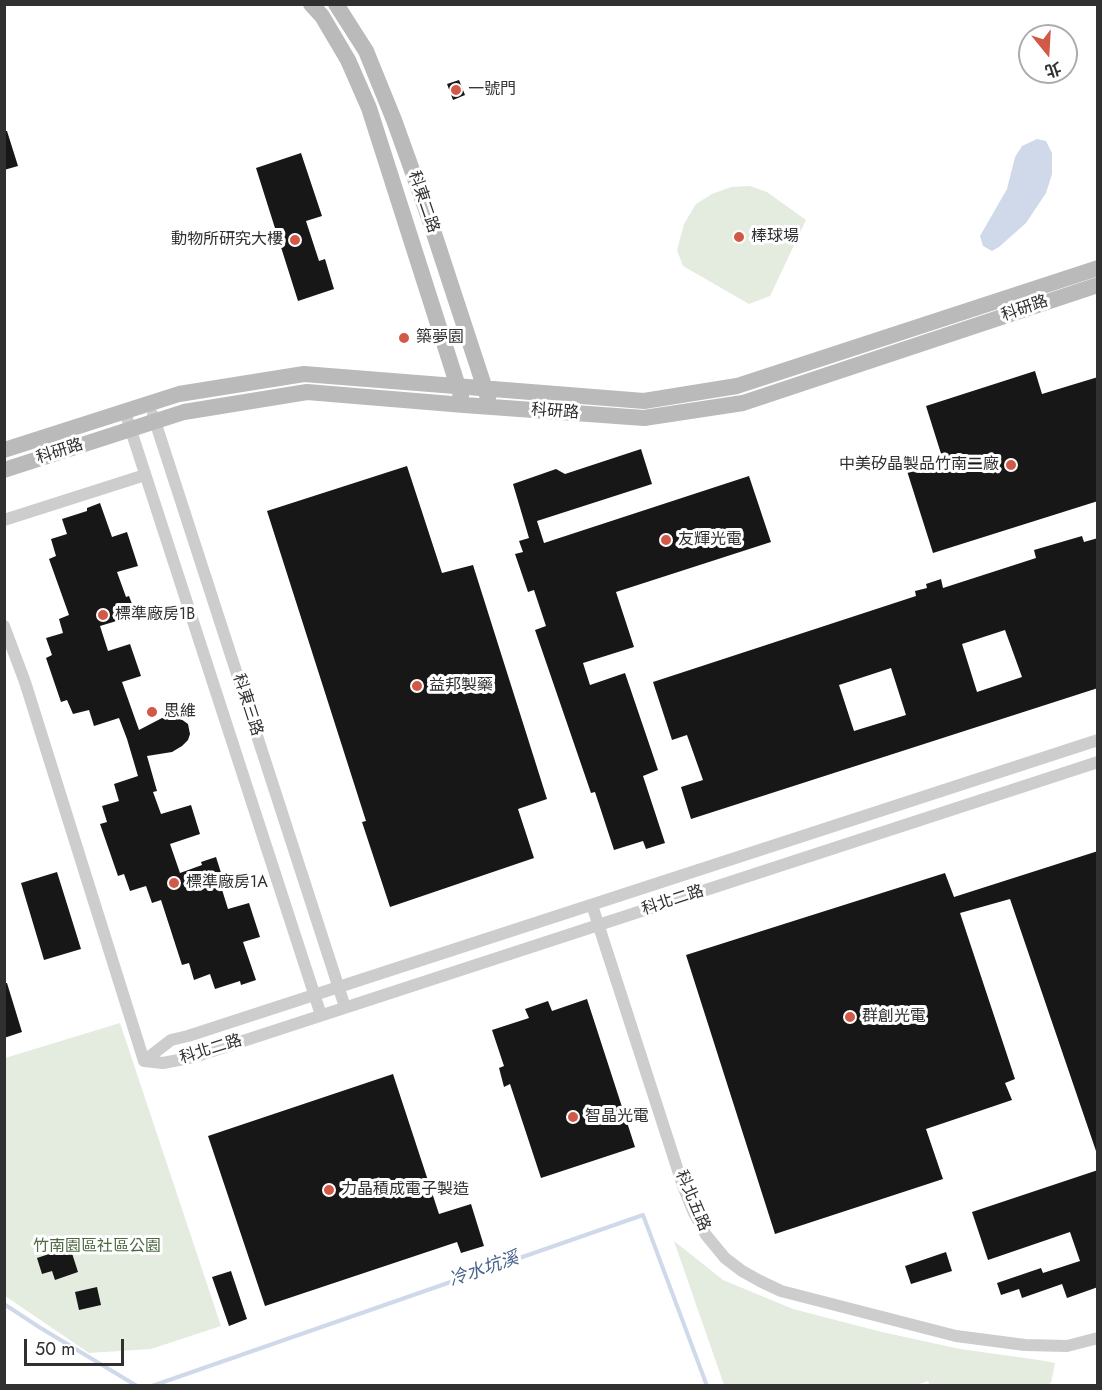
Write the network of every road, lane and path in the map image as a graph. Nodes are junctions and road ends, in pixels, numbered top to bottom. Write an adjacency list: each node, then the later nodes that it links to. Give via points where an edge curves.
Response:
1 (337, 5): 3 (street, 科東二路, via 366,51)
2 (313, 8): 4 (street, 科東二路, via 348,60)
3 (394, 120): 4 (street); 5 (street, 科東二路)
4 (376, 127): 6 (street, 科東二路)
5 (426, 209): 6 (street); 10 (street, 科東二路)
6 (404, 216): 9 (street, 科東二路)
7 (1098, 268): 10 (street, 科研路, via 737,386 644,401)
8 (1098, 285): 13 (street, 科研路, via 743,404 644,418)
9 (458, 386): 10 (street, 科研路); 11 (street, 科研路, via 304,374 179,394); 12 (street, 科東二路)
10 (485, 388): 13 (street, 科東二路)
11 (149, 404): 14 (street, 科研路); 15 (street, 科東三路)
12 (464, 405): 13 (street, 科研路); 15 (street, 科研路, via 307,392 184,412)
13 (491, 407)
14 (125, 412): 16 (street, 科東三路); 17 (street, 科研路)
15 (155, 422): 16 (street, 科研路); 26 (street, 科東三路)
16 (131, 429): 18 (street, 科研路); 19 (street, 科東三路)
17 (4, 450)
18 (4, 470)
19 (146, 475): 20 (street); 27 (street, 科東三路)
20 (4, 520)
21 (4, 626): 30 (street)
22 (1098, 740): 24 (street, 科北二路)
23 (1098, 762): 25 (street, 科北二路)
24 (592, 905): 25 (street, 科北五路); 26 (street, 科北二路)
25 (598, 925): 28 (street, 科北二路); 31 (street, 科北五路, via 683,1186 706,1235 725,1258 781,1291 956,1336 1067,1346)
26 (339, 987): 27 (street, 科北二路); 28 (street, 科東三路)
27 (315, 995): 29 (street, 科東三路); 30 (street, 科北二路, via 171,1040)
28 (345, 1007): 29 (street, 科北二路)
29 (321, 1015): 30 (street, 科北二路, via 186,1059 163,1064)
30 (144, 1061)
31 (1098, 1338)

